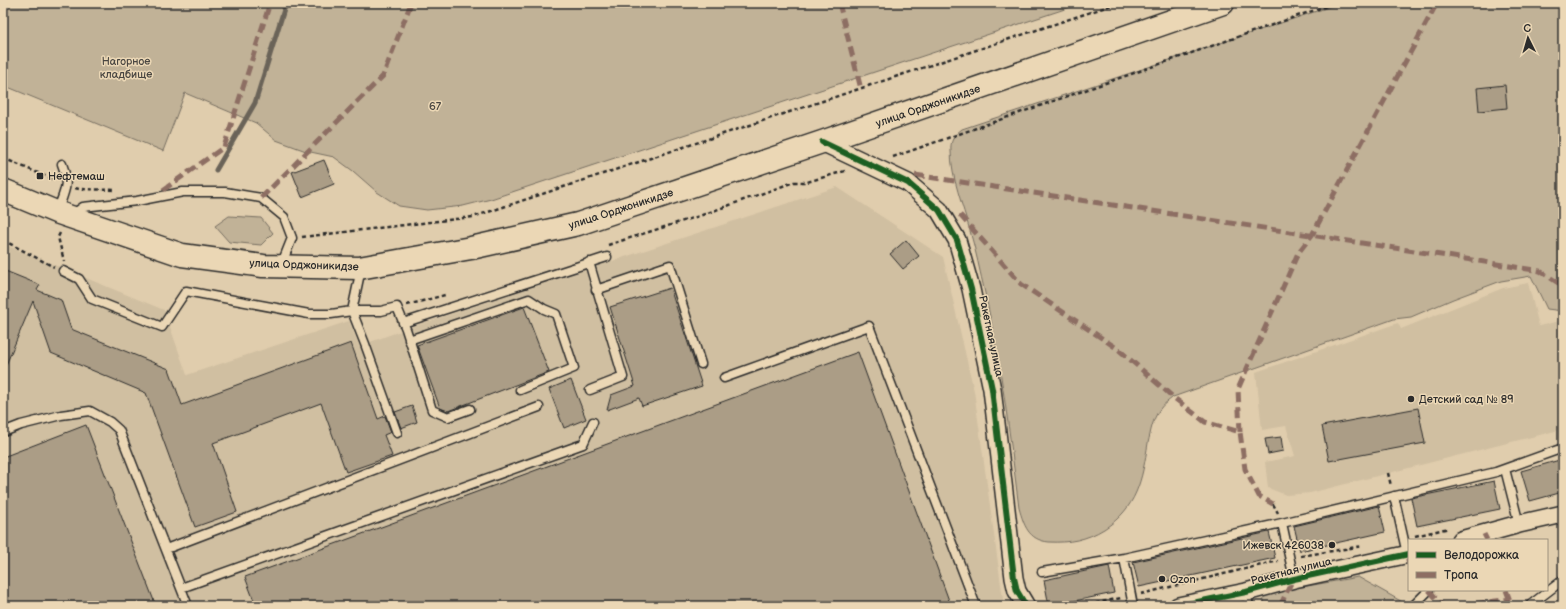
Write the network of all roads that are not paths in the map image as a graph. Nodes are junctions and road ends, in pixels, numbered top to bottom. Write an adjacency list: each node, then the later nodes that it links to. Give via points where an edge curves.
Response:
1 (1223, 3): 2 (main road, улица Орджоникидзе)
2 (822, 142): 9 (main road, улица Орджоникидзе, via 578,224 471,248); 43 (street, Ракетная улица, via 908,183 939,210 957,240 971,289 992,388 1014,578 1017,591)
3 (62, 164): 5 (lane, via 66,175)
4 (3, 190): 5 (main road, улица Орджоникидзе)
5 (62, 214): 8 (main road, улица Орджоникидзе, via 182,255); 8 (lane, via 83,207 137,201 183,192 226,192 261,198 284,217 292,238 284,258)
6 (607, 257): 7 (lane)
7 (589, 262): 11 (lane); 13 (lane)
8 (263, 266): 9 (main road, улица Орджоникидзе)
9 (359, 268): 12 (lane)
10 (63, 271): 12 (lane, via 79,279 92,299 162,327 186,292 309,314)
11 (596, 290): 15 (lane, via 670,265); 18 (lane, via 622,377)
12 (352, 311): 13 (lane, via 381,311 397,307); 23 (lane)
13 (403, 323): 14 (lane)
14 (409, 340): 17 (lane, via 529,299 556,314 574,368); 20 (lane, via 432,410 448,417)
15 (701, 364)
16 (724, 378): 42 (lane, via 869,326)
17 (520, 390)
18 (590, 390)
19 (539, 407): 32 (lane)
20 (470, 410)
21 (593, 422): 38 (lane, via 583,444)
22 (3, 432): 32 (lane, via 61,415 90,411 110,422 119,430)
23 (397, 433)
24 (1563, 448): 25 (lane)
25 (1505, 469): 26 (lane); 29 (lane)
26 (1394, 496): 28 (lane); 33 (lane)
27 (1563, 514): 29 (street)
28 (1282, 523): 34 (lane); 36 (lane)
29 (1519, 524): 31 (street)
30 (1458, 533): 31 (street)
31 (1481, 537)
32 (166, 549): 38 (lane)
33 (1406, 549): 36 (street, Ракетная улица)
34 (1124, 558): 35 (lane); 44 (lane)
35 (1042, 572)
36 (1294, 579): 40 (street, Ракетная улица)
37 (1563, 580): 47 (lane)
38 (181, 588): 41 (lane)
39 (1428, 591): 46 (lane)
40 (1248, 599): 45 (street, Ракетная улица)
41 (188, 606)
42 (976, 606)
43 (1026, 606)
44 (1132, 606)
45 (1178, 606)
46 (1413, 606)
47 (1529, 606)

